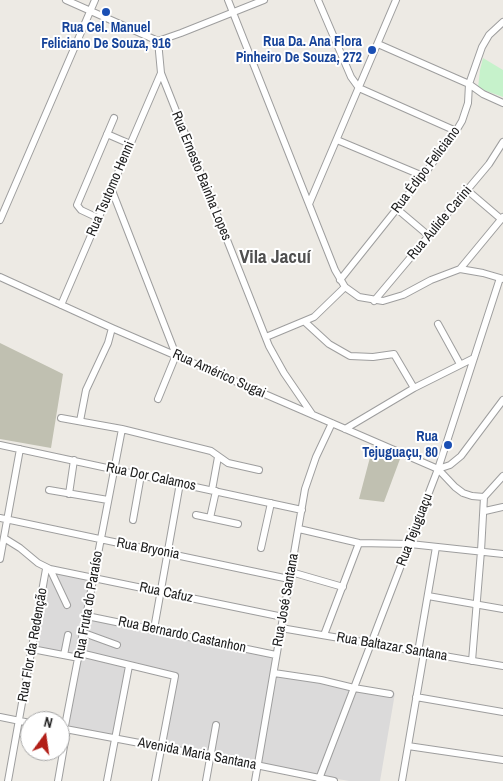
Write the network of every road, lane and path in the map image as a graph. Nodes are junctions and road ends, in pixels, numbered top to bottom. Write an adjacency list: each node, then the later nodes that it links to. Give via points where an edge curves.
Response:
1 (66, 0): 7 (street)
2 (95, 0): 7 (street)
3 (228, 0): 8 (street)
4 (264, 0): 8 (street)
5 (318, 0): 14 (street)
6 (396, 0): 11 (street)
7 (90, 11): 10 (street); 29 (street)
8 (233, 12): 10 (street); 25 (street)
9 (503, 23): 13 (street, Rua Édipo Feliciano, via 489,35 482,47)
10 (158, 41): 12 (street, Rua Ernesto Bainha Lopes)
11 (378, 44): 13 (street); 14 (street)
12 (161, 73): 21 (street, Rua Tsutomo Henni); 41 (street, Rua Ernesto Bainha Lopes)
13 (469, 84): 15 (street); 17 (street, Rua Édipo Feliciano, via 468,103)
14 (358, 88): 17 (street); 19 (street)
15 (503, 103)
16 (114, 118): 18 (street)
17 (456, 131): 22 (street, Rua Édipo Feliciano)
18 (107, 134): 21 (street); 27 (street, via 77,205)
19 (337, 140): 22 (street); 25 (street)
20 (503, 142): 24 (street, Rua Aulide Carini)
21 (130, 144): 23 (street, Rua Tsutomo Henni)
22 (424, 176): 26 (street, Rua Édipo Feliciano)
23 (112, 188): 27 (street, Rua Tsutomo Henni); 42 (street)
24 (467, 190): 28 (street); 30 (street, Rua Aulide Carini)
25 (309, 204): 34 (street)
26 (397, 209): 30 (street); 34 (street, Rua Édipo Feliciano)
27 (98, 218): 37 (street, Rua Tsutomo Henni)
28 (502, 218): 31 (street)
29 (0, 220)
30 (429, 236): 36 (street, Rua Aulide Carini)
31 (460, 269): 33 (street); 36 (street, via 394,299)
32 (0, 277): 37 (street, Rua Américo Sugai)
33 (501, 279): 43 (street, Rua Tejuguaçu)
34 (340, 280): 35 (street)
35 (345, 287): 36 (street, via 359,297); 38 (street, via 322,311)
36 (374, 301)
37 (61, 304): 40 (street, Rua Américo Sugai)
38 (305, 322): 41 (street); 45 (street, via 329,344 350,356 373,358 394,354)
39 (438, 324): 44 (street)
40 (112, 328): 42 (street, Rua Américo Sugai); 50 (street, via 86,390)
41 (266, 338): 48 (street, Rua Ernesto Bainha Lopes, via 284,373)
42 (176, 355): 46 (street); 48 (street, Rua Américo Sugai)
43 (474, 358): 44 (street); 59 (street, Rua Tejuguaçu)
44 (460, 364): 45 (street)
45 (414, 388): 53 (street)
46 (158, 399)
47 (503, 400): 59 (street, via 461,456)
48 (312, 414): 51 (street, Rua Américo Sugai)
49 (61, 418): 50 (street)
50 (80, 421): 52 (street)
51 (332, 423): 53 (street, Rua Américo Sugai); 71 (street, Rua José Santana, via 308,479)
52 (122, 429): 56 (street, via 211,451); 58 (street, Rua Fruta do Paraíso)
53 (345, 429): 59 (street, Rua Américo Sugai)
54 (0, 445): 55 (street, Rua Dor Calamos)
55 (20, 449): 57 (street, Rua Dor Calamos); 75 (street)
56 (218, 457): 60 (street, via 228,463); 65 (street)
57 (74, 460): 58 (street, Rua Dor Calamos); 66 (street)
58 (113, 468): 61 (street, Rua Dor Calamos); 68 (street, Rua Fruta do Paraíso)
59 (438, 469): 67 (street, via 463,493); 82 (street, Rua Tejuguaçu)
60 (260, 470)
61 (142, 475): 63 (street, Rua Dor Calamos); 76 (street)
62 (503, 476): 67 (street)
63 (180, 483): 65 (street, Rua Dor Calamos); 86 (street)
64 (50, 490): 66 (street)
65 (214, 491): 69 (street, Rua Dor Calamos); 74 (street)
66 (69, 494): 68 (street)
67 (484, 497): 72 (street)
68 (108, 500): 80 (street, Rua Fruta do Paraíso)
69 (271, 503): 71 (street, Rua Dor Calamos); 84 (street)
70 (503, 507): 72 (street)
71 (302, 510): 78 (street, Rua José Santana)
72 (484, 511): 85 (street)
73 (196, 516): 74 (street)
74 (210, 518): 77 (street)
75 (4, 519): 79 (street); 80 (street, Rua Bryonia)
76 (133, 520)
77 (238, 524)
78 (299, 529): 81 (street); 90 (street, Rua José Santana)
79 (4, 538): 88 (street); 89 (street)
80 (100, 539): 86 (street, Rua Bryonia); 91 (street, Rua Fruta do Paraíso)
81 (359, 543): 82 (street); 92 (street)
82 (410, 544): 83 (street); 105 (street, Rua Tejuguaçu)
83 (436, 547): 85 (street); 94 (street)
84 (261, 548)
85 (482, 551): 87 (street); 95 (street)
86 (167, 553): 90 (street, Rua Bryonia); 93 (street)
87 (503, 554)
88 (0, 559)
89 (48, 569): 91 (street, Rua Cafuz); 96 (street); 107 (street, Rua Flor da Redenção)
90 (290, 575): 92 (street, Rua Bryonia); 99 (street, Rua José Santana)
91 (94, 578): 93 (street, Rua Cafuz); 98 (street, Rua Fruta do Paraíso)
92 (343, 587): 104 (street)
93 (160, 591): 99 (street, Rua Cafuz); 101 (street)
94 (428, 596): 95 (street); 108 (street)
95 (476, 604): 97 (street); 112 (street)
96 (67, 605)
97 (503, 609)
98 (88, 616): 101 (street, Rua Bernardo Castanhon); 102 (street, Rua Fruta do Paraíso)
99 (283, 617): 100 (street, Rua José Santana)
100 (281, 628): 104 (street, Rua Baltazar Santana); 110 (street, Rua José Santana)
101 (154, 629): 110 (street, Rua Bernardo Castanhon)
102 (84, 632): 106 (street); 111 (street, Rua Fruta do Paraíso)
103 (68, 635): 109 (street)
104 (324, 635): 105 (street, Rua Baltazar Santana)
105 (371, 643): 108 (street, Rua Baltazar Santana); 116 (street, Rua Tejuguaçu)
106 (117, 645)
107 (32, 649): 109 (street); 122 (street, Rua Flor da Redenção)
108 (421, 652): 112 (street, Rua Baltazar Santana); 118 (street)
109 (64, 655): 111 (street)
110 (276, 655): 115 (street, Rua José Santana)
111 (80, 656): 113 (street); 119 (street, Rua Fruta do Paraíso)
112 (472, 661): 114 (street, Rua Baltazar Santana)
113 (130, 666): 125 (street); 127 (street, via 175,676)
114 (503, 666)
115 (274, 673): 116 (street); 131 (street, Rua José Santana)
116 (354, 688): 117 (street); 132 (street, Rua Tejuguaçu)
117 (390, 694)
118 (416, 697): 120 (street); 126 (street)
119 (67, 711)
120 (503, 712)
121 (0, 718): 122 (street)
122 (19, 721): 133 (street, Rua Flor da Redenção)
123 (216, 725): 128 (street)
124 (70, 730): 125 (street, Avenida Maria Santana)
125 (115, 739): 127 (street, Avenida Maria Santana); 135 (street)
126 (408, 746): 129 (street); 140 (street)
127 (162, 748): 128 (street, Avenida Maria Santana); 136 (street)
128 (210, 756): 131 (street, Avenida Maria Santana); 137 (street)
129 (503, 760)
130 (60, 761): 134 (street, Rua Fruta do Paraíso)
131 (258, 765): 132 (street, Avenida Maria Santana); 138 (street, Rua José Santana)
132 (319, 779): 139 (street, Avenida Maria Santana)
133 (8, 781)
134 (58, 781)
135 (107, 781)
136 (155, 781)
137 (206, 781)
138 (255, 781)
139 (334, 781)
140 (402, 781)

